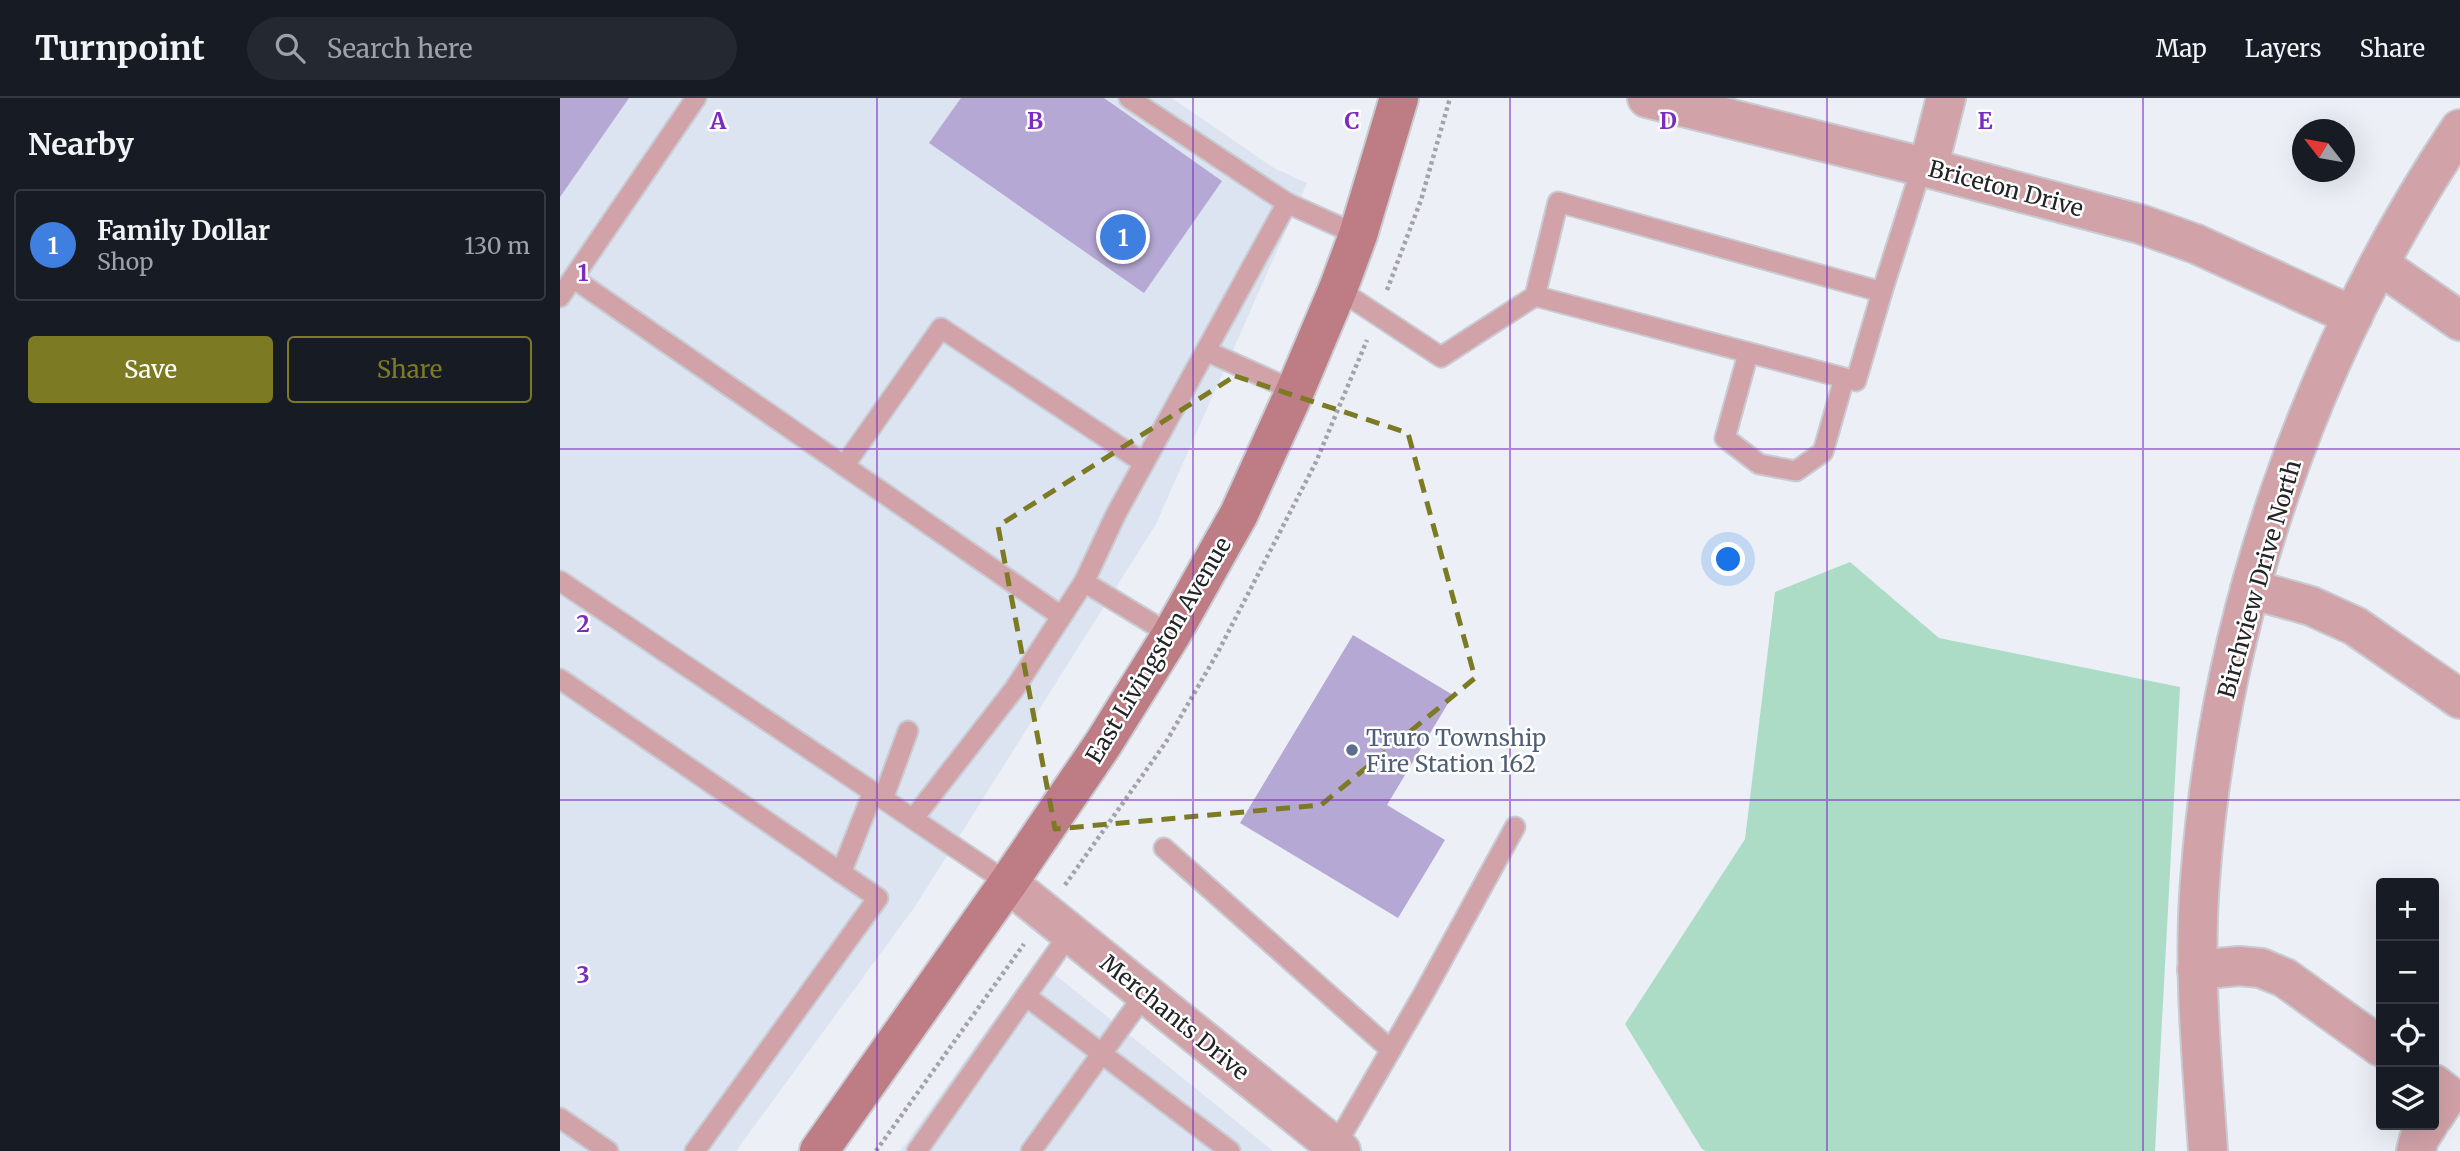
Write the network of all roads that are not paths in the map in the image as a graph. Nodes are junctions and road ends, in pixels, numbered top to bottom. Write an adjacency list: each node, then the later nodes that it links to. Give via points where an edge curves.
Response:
1 (696, 98): 11 (lane)
2 (1129, 98): 8 (lane)
3 (1399, 98): 9 (main road, East Livingston Avenue)
4 (1647, 98): 7 (street, Briceton Drive)
5 (1946, 98): 7 (street)
6 (2460, 129): 10 (street, Birchview Drive North)
7 (1925, 167): 13 (lane); 16 (street, Briceton Drive, via 2140,224 2196,244)
8 (1287, 203): 9 (lane); 18 (lane)
9 (1359, 235): 12 (main road, East Livingston Avenue)
10 (2380, 265): 16 (street, Birchview Drive North); 17 (street)
11 (573, 278): 15 (lane); 23 (lane)
12 (1338, 289): 14 (lane, via 1441,357); 21 (main road, East Livingston Avenue)
13 (1882, 292): 14 (lane, via 1558,202); 20 (lane, via 1856,381)
14 (1535, 296): 19 (lane)
15 (560, 297)
16 (2353, 316): 26 (street, Birchview Drive North, via 2294,453)
17 (2460, 321)
18 (1206, 351): 21 (lane); 22 (lane)
19 (1748, 354): 20 (lane); 20 (lane, via 1725,438 1759,464 1796,471 1823,452)
20 (1844, 379)
21 (1295, 391): 28 (main road, East Livingston Avenue, via 1239,513)
22 (1144, 463): 23 (lane, via 941,328); 25 (lane)
23 (844, 466): 27 (lane)
24 (560, 581): 32 (lane)
25 (1084, 582): 27 (lane); 28 (lane)
26 (2250, 589): 30 (street, via 2311,606 2355,626); 39 (street, Birchview Drive North, via 2224,693 2209,792)
27 (1061, 616): 33 (lane, via 1015,688)
28 (1171, 635): 37 (main road, East Livingston Avenue)
29 (560, 679): 36 (lane)
30 (2460, 699)
31 (908, 730): 32 (lane)
32 (878, 795): 33 (lane); 36 (lane)
33 (913, 819): 37 (lane)
34 (1515, 827): 43 (lane)
35 (1164, 848): 43 (lane)
36 (841, 873): 51 (lane, via 878,898)
37 (1009, 883): 38 (street, Merchants Drive); 52 (main road, East Livingston Avenue)
38 (1070, 933): 40 (street, Merchants Drive); 41 (lane)
39 (2197, 970): 42 (street, via 2261,968 2285,978); 56 (street, Birchview Drive North)
40 (1145, 994): 44 (lane); 49 (street, Merchants Drive)
41 (1026, 996): 44 (lane); 53 (lane)
42 (2376, 1043)
43 (1391, 1050): 49 (lane)
44 (1100, 1054): 54 (lane); 55 (lane)
45 (2439, 1088): 46 (street, via 2448,1095)
46 (2439, 1108)
47 (560, 1118): 50 (lane)
48 (2425, 1130): 57 (street)
49 (1337, 1149)
50 (608, 1151)
51 (695, 1151)
52 (819, 1151)
53 (917, 1151)
54 (1031, 1151)
55 (1230, 1151)
56 (2208, 1151)
57 (2416, 1151)

